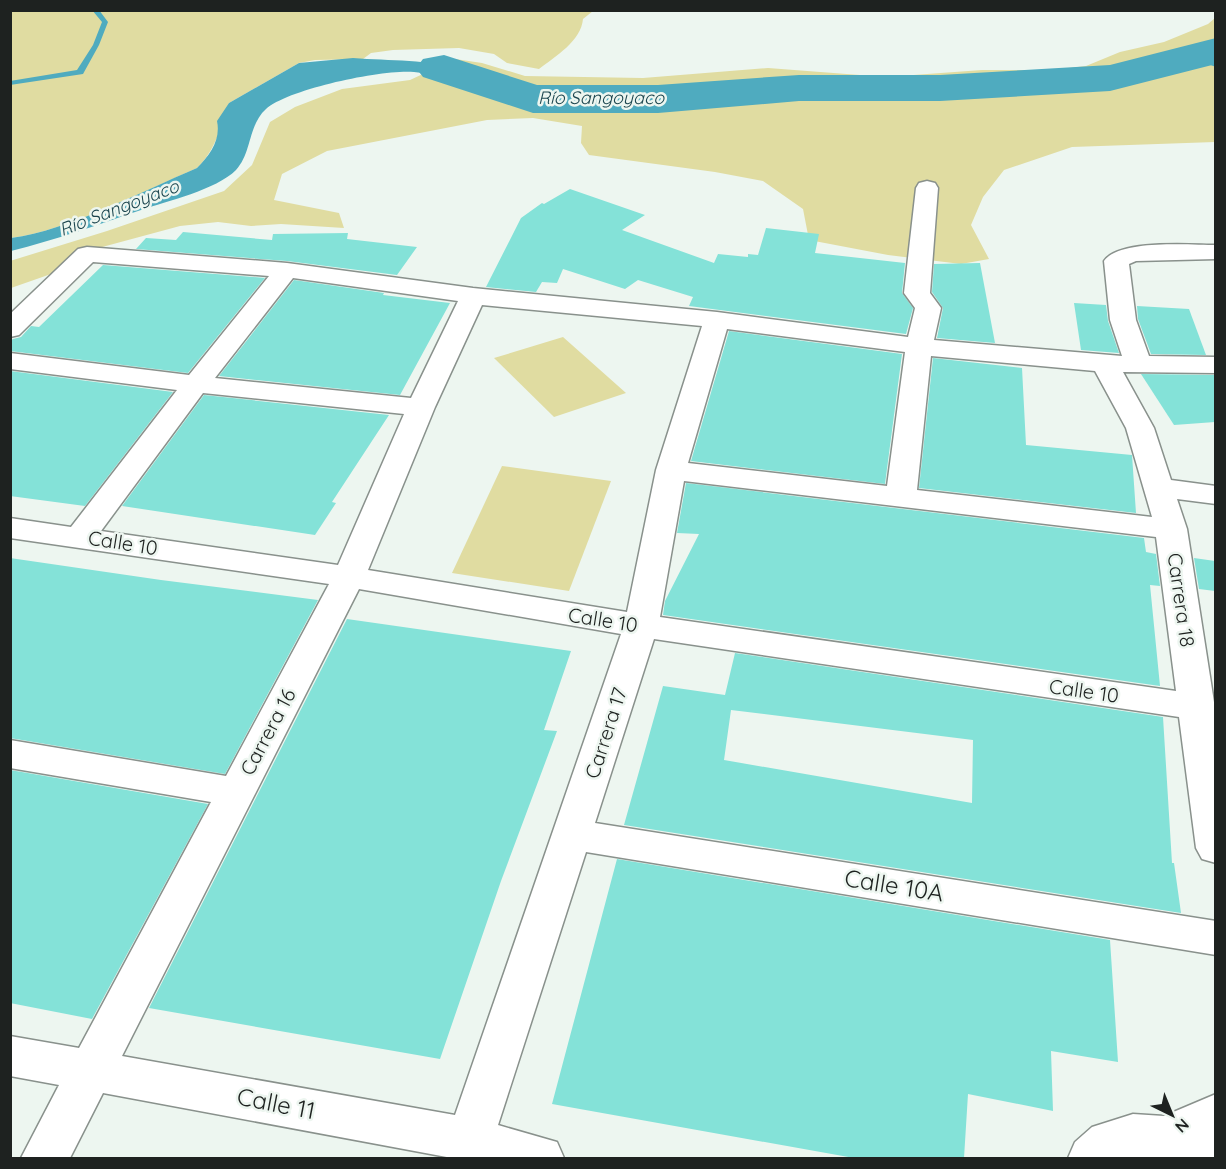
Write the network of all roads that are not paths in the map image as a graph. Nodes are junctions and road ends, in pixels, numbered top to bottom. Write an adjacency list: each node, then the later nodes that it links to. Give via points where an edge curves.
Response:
1 (927, 188): 7 (street, via 917,293 928,308)
2 (1215, 252): 10 (street, via 1132,254 1116,261 1123,320)
3 (287, 270): 4 (street); 6 (street, via 87,254); 12 (street)
4 (473, 296): 5 (street); 13 (street, Carrera 16)
5 (717, 320): 7 (street); 14 (street, Carrera 17)
6 (10, 328)
7 (919, 346): 9 (street); 17 (street)
8 (10, 361): 12 (street)
9 (1105, 364): 10 (street); 15 (street, Carrera 18, via 1140,428)
10 (1138, 364): 11 (street)
11 (1215, 365)
12 (196, 384): 13 (street); 20 (street)
13 (421, 407): 21 (street, Carrera 16)
14 (670, 470): 17 (street); 22 (street, Carrera 17)
15 (1159, 488): 16 (street); 19 (street, Carrera 18)
16 (1215, 495)
17 (901, 497): 19 (street)
18 (10, 528): 20 (street, Calle 10)
19 (1171, 529): 23 (street, Carrera 18)
20 (81, 537): 21 (street, Calle 10)
21 (348, 577): 22 (street, Calle 10); 25 (street, Carrera 16)
22 (641, 626): 23 (street, Calle 10); 26 (street, Carrera 17)
23 (1196, 707): 27 (street, Carrera 18)
24 (10, 754): 25 (street)
25 (237, 792): 30 (street, Carrera 16)
26 (573, 835): 28 (street, Calle 10A); 32 (street, Carrera 17)
27 (1215, 848)
28 (1215, 938)
29 (10, 1056): 30 (street, Calle 11)
30 (93, 1070): 32 (street, Calle 11); 34 (street, Carrera 16)
31 (1215, 1115): 33 (street)
32 (470, 1140): 35 (street, Calle 11)
33 (1186, 1148): 36 (street, via 1135,1135 1108,1143)
34 (45, 1158)
35 (540, 1158)
36 (1092, 1158)

